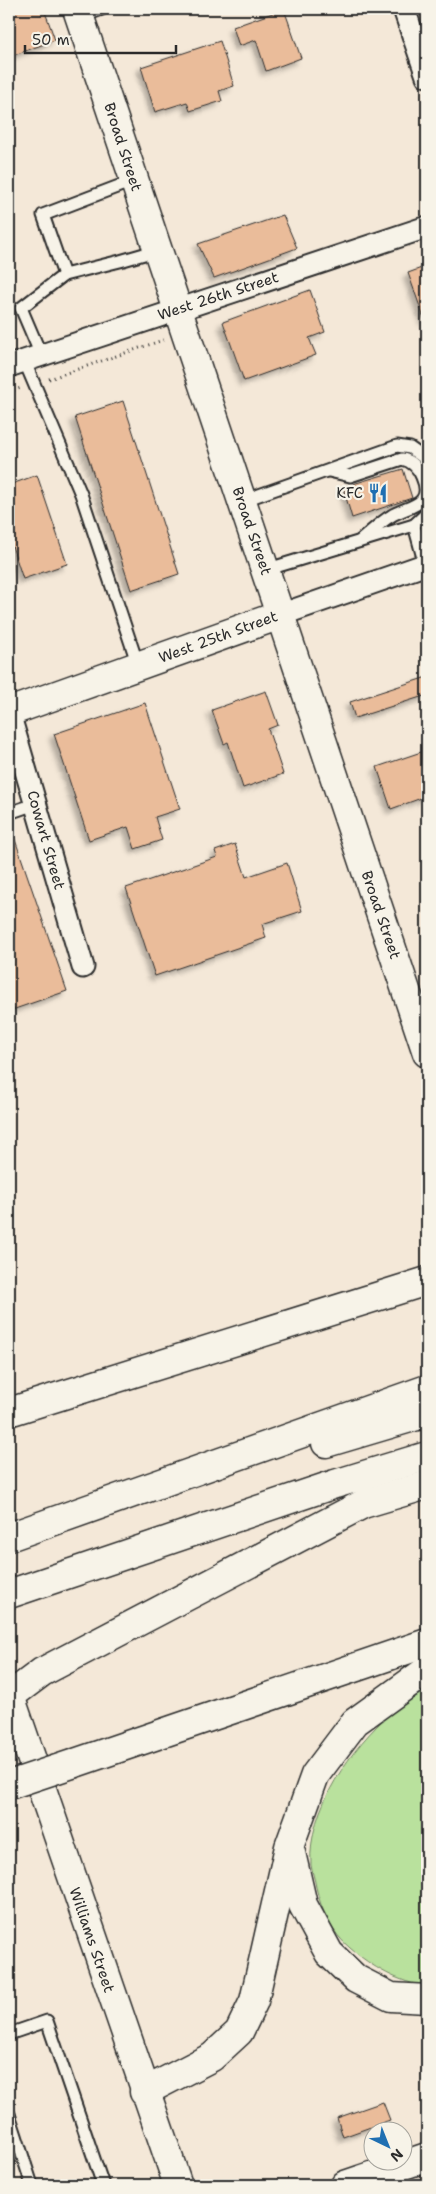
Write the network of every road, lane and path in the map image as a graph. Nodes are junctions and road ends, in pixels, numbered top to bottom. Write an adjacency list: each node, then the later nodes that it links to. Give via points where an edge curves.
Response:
1 (404, 9): 3 (street)
2 (86, 11): 4 (main road, Broad Street)
3 (427, 76)
4 (134, 180): 6 (main road, Broad Street); 7 (lane, via 43,215)
5 (427, 227): 8 (street, West 26th Street)
6 (158, 250): 7 (lane); 8 (main road, Broad Street)
7 (64, 275): 9 (lane, via 21,308)
8 (181, 321): 9 (street, West 26th Street); 10 (path); 14 (main road, Broad Street)
9 (25, 360): 10 (lane)
10 (34, 384): 11 (path); 21 (lane, via 81,494)
11 (9, 392)
12 (427, 460): 13 (lane, via 410,448 397,446)
13 (329, 471): 14 (lane); 17 (lane, via 350,476 402,459 414,464 423,480 422,500 413,508 391,515)
14 (242, 501): 19 (main road, Broad Street)
15 (427, 513): 16 (lane)
16 (414, 525): 17 (lane); 18 (lane)
17 (360, 541): 19 (lane)
18 (426, 564): 20 (street, West 25th Street)
19 (265, 570): 20 (main road, Broad Street)
20 (280, 615): 21 (main road, West 25th Street); 26 (main road, Broad Street)
21 (138, 665): 22 (main road, West 25th Street)
22 (9, 712): 23 (street, Cowart Street)
23 (35, 804): 24 (lane); 25 (street, Cowart Street)
24 (9, 813)
25 (84, 967)
26 (426, 1046)
27 (427, 1281): 29 (main road)
28 (426, 1398): 32 (main road)
29 (9, 1412)
30 (427, 1456): 33 (main road)
31 (427, 1485): 36 (main road, via 363,1504 42,1672)
32 (14, 1535)
33 (9, 1594)
34 (427, 1643): 37 (main road, bridge)
35 (427, 1670): 38 (main road, via 355,1722 315,1775)
36 (9, 1695): 41 (main road, Williams Street)
37 (9, 1785)
38 (289, 1847): 39 (main road, via 303,1905 329,1953 356,1979 392,1997); 41 (main road, via 254,2001 239,2032 212,2057)
39 (427, 1999)
40 (9, 2034): 45 (lane, via 47,2021)
41 (144, 2092): 46 (main road, Williams Street)
42 (9, 2114): 44 (lane)
43 (427, 2157): 47 (main road)
44 (32, 2185)
45 (103, 2185)
46 (178, 2185)
47 (345, 2185)

